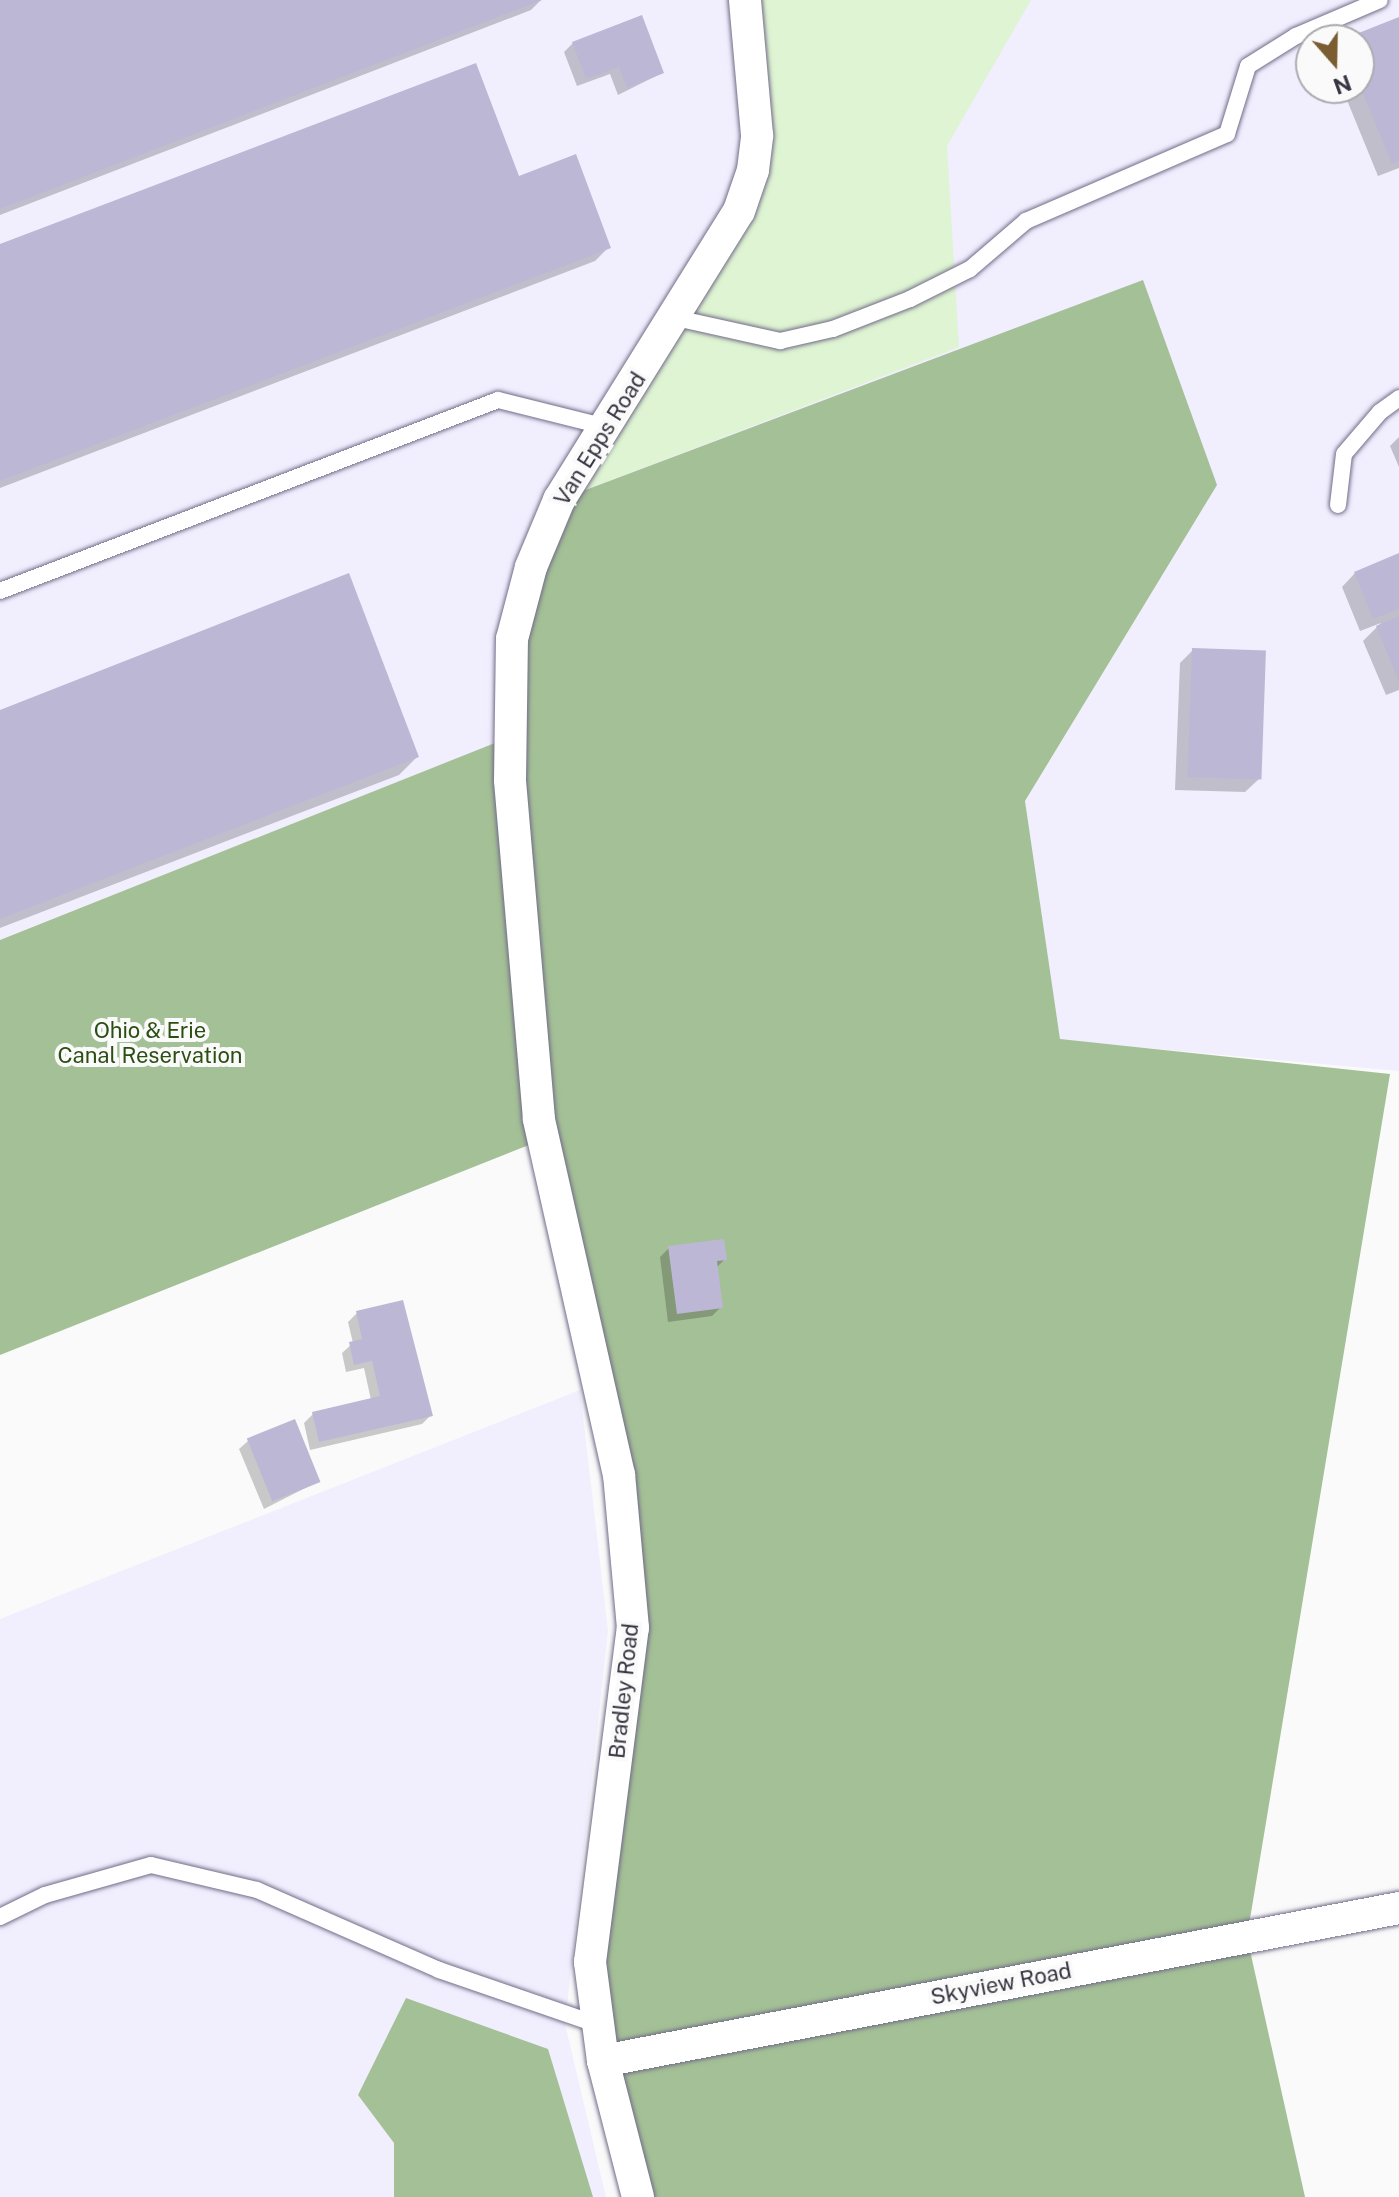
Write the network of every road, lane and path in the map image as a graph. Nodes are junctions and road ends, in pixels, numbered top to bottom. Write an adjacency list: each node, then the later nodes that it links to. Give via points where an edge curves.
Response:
1 (745, 0): 3 (street, Van Epps Road, via 757,135 753,170 717,254)
2 (1380, 0): 3 (lane, via 1296,36 1248,66 1227,134 1026,221 970,269 910,299 833,329 780,341)
3 (676, 318): 5 (street, Van Epps Road)
4 (1399, 398): 6 (lane, via 1344,454)
5 (606, 427): 7 (lane, via 498,400); 8 (street, Van Epps Road, via 559,500 531,567 512,639 510,780)
6 (1338, 505)
7 (0, 591)
8 (544, 1139): 11 (street, Bradley Road, via 619,1475 633,1628 590,1962)
9 (1399, 1908): 12 (street, Skyview Road)
10 (0, 1917): 11 (lane, via 45,1895 151,1865 257,1890 439,1970)
11 (599, 2025): 12 (street, Bradley Road)
12 (603, 2061): 13 (street, Bradley Road)
13 (638, 2197)

